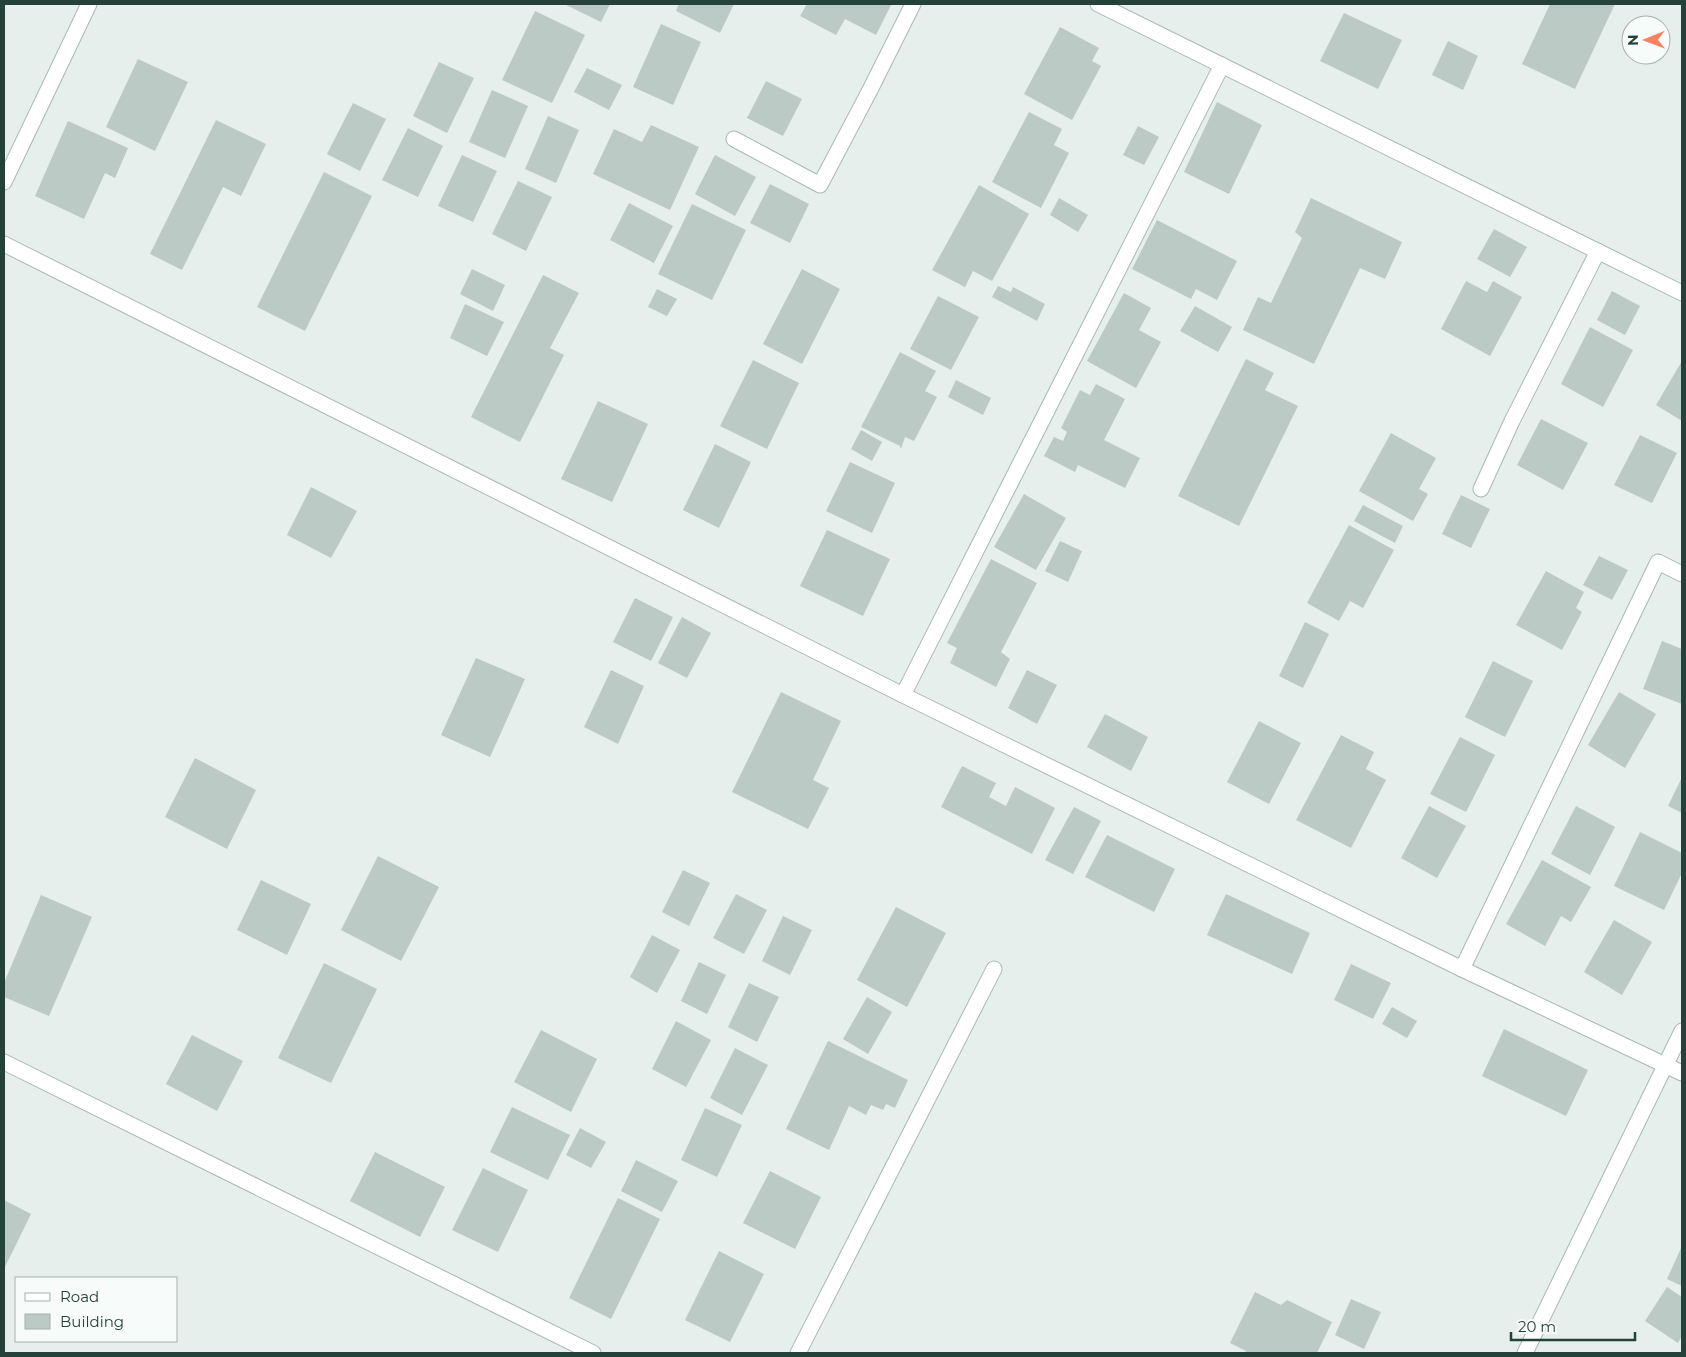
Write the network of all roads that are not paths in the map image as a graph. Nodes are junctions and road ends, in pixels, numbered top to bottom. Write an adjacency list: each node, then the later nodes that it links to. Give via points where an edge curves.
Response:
1 (89, 4): 6 (street)
2 (913, 4): 5 (street, via 820,185)
3 (1098, 4): 4 (street)
4 (1222, 65): 8 (street); 12 (street)
5 (734, 140)
6 (4, 182)
7 (4, 244): 12 (street)
8 (1598, 251): 9 (street); 10 (street)
9 (1682, 293)
10 (1481, 489)
11 (1682, 574): 14 (street, via 1658,562)
12 (903, 695): 14 (street)
13 (994, 969): 20 (street)
14 (1462, 969): 17 (street)
15 (1682, 1031): 17 (street)
16 (4, 1062): 19 (street)
17 (1666, 1065): 18 (street); 21 (street)
18 (1682, 1073)
19 (593, 1353)
20 (798, 1353)
21 (1524, 1353)

